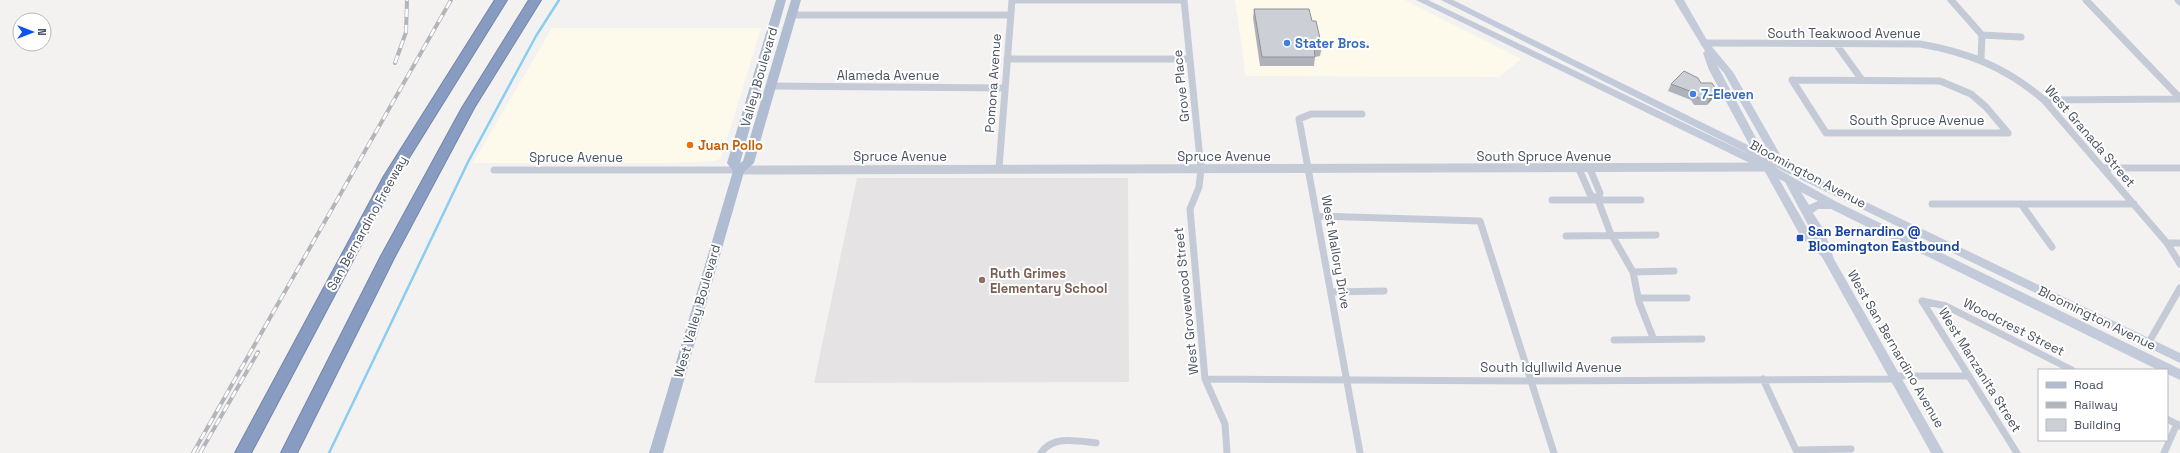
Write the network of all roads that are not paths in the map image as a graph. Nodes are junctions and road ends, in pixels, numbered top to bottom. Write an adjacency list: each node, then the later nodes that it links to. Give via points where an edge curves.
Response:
1 (494, 0): 19 (highway)
2 (501, 0): 19 (highway, San Bernardino Freeway)
3 (535, 0): 31 (highway)
4 (545, 0): 31 (highway, via 486,91)
5 (781, 0): 46 (main road, Valley Boulevard, via 733,163)
6 (796, 0): 15 (main road, Valley Boulevard)
7 (1012, 0): 8 (street); 14 (street, Pomona Avenue)
8 (1184, 0): 24 (street, Grove Place)
9 (1421, 0): 16 (main road, Bloomington Avenue)
10 (1446, 0): 22 (main road, Bloomington Avenue)
11 (1680, 0): 20 (main road, West San Bernardino Avenue)
12 (1951, 0): 17 (street)
13 (2086, 0): 29 (street)
14 (1010, 15): 15 (street); 23 (street, Pomona Avenue)
15 (791, 16): 27 (main road, Valley Boulevard)
16 (1488, 31): 22 (main road, via 1509,37 1534,49 1539,50); 38 (main road, Bloomington Avenue)
17 (1982, 35): 18 (street); 25 (street)
18 (2021, 37)
19 (474, 40): 92 (highway, San Bernardino Freeway, via 391,176)
20 (1704, 43): 21 (street, South Teakwood Avenue); 33 (main road, West San Bernardino Avenue, via 1714,70); 36 (main road, West San Bernardino Avenue, via 1728,72)
21 (1836, 44): 25 (street, South Teakwood Avenue, via 1925,44); 26 (street)
22 (1543, 47): 34 (main road, Bloomington Avenue)
23 (1007, 59): 24 (street); 28 (street, Pomona Avenue)
24 (1190, 59): 41 (street, Grove Place)
25 (1981, 59): 30 (street, West Granada Street, via 2018,78)
26 (1862, 80): 26 (street, South Spruce Avenue, via 1940,81 1956,85 1983,101 2008,133 1826,133 1792,80)
27 (770, 86): 28 (street, Alameda Avenue); 46 (main road, Valley Boulevard, via 748,163)
28 (1005, 88): 37 (street, Pomona Avenue)
29 (2180, 98): 30 (street)
30 (2044, 100): 39 (street, West Granada Street)
31 (472, 102): 93 (highway, via 387,258)
32 (1362, 114): 42 (street, West Mallory Drive, via 1311,114 1299,119)
33 (1744, 126): 34 (main road, via 1732,134); 35 (main road, West San Bernardino Avenue)
34 (1718, 133): 35 (main road, Bloomington Avenue)
35 (1760, 154): 36 (main road, Bloomington Avenue); 38 (main road, West San Bernardino Avenue)
36 (1780, 165): 38 (street, South Spruce Avenue); 47 (main road, West San Bernardino Avenue); 76 (main road, Bloomington Avenue)
37 (999, 168): 41 (street, Spruce Avenue); 46 (street, Spruce Avenue)
38 (1768, 168): 44 (street, South Spruce Avenue); 47 (main road, Bloomington Avenue); 63 (main road, West San Bernardino Avenue, via 1805,234)
39 (2104, 168): 40 (street); 53 (street, West Granada Street)
40 (2180, 168)
41 (1201, 169): 42 (street, Spruce Avenue); 84 (street, West Grovewood Street, via 1199,187 1190,209)
42 (1307, 169): 43 (street, South Spruce Avenue); 56 (street, West Mallory Drive)
43 (1579, 169): 44 (street, South Spruce Avenue); 49 (street, via 1590,194)
44 (1590, 169): 49 (street, via 1600,193)
45 (494, 170): 46 (street, Spruce Avenue)
46 (739, 170): 94 (main road, West Valley Boulevard)
47 (1790, 181): 54 (main road, Bloomington Avenue); 55 (main road, West San Bernardino Avenue)
48 (1552, 200): 49 (street)
49 (1598, 200): 50 (street); 57 (street)
50 (1640, 200)
51 (1932, 204): 52 (street)
52 (2021, 204): 53 (street); 62 (street)
53 (2134, 204): 61 (street, West Granada Street)
54 (1833, 205): 55 (main road, via 1816,205); 79 (main road, Bloomington Avenue)
55 (1807, 212): 63 (main road, West San Bernardino Avenue, via 1818,230)
56 (1318, 216): 69 (street, West Mallory Drive); 87 (street, via 1480,221)
57 (1612, 234): 58 (street); 59 (street); 66 (street)
58 (1656, 235)
59 (1566, 236)
60 (2180, 242): 61 (street)
61 (2167, 243): 64 (street, West Granada Street)
62 (2052, 247)
63 (1828, 259): 83 (main road, West San Bernardino Avenue)
64 (2180, 264)
65 (1674, 271): 66 (street)
66 (1633, 272): 70 (street)
67 (2180, 288): 76 (street)
68 (1384, 291): 69 (street)
69 (1331, 292): 86 (street, West Mallory Drive)
70 (1638, 298): 71 (street); 75 (street)
71 (1687, 298)
72 (1922, 300): 78 (street, Woodcrest Street, via 1946,306); 82 (street, West Manzanita Street)
73 (1702, 339): 75 (street)
74 (1614, 340): 75 (street)
75 (1654, 340)
76 (2148, 342): 77 (main road, Bloomington Avenue)
77 (2180, 358)
78 (2070, 369)
79 (2168, 369)
80 (2168, 369): 81 (main road, Bloomington Avenue)
81 (2180, 375)
82 (1969, 376): 83 (street, South Idyllwild Avenue); 100 (street, West Manzanita Street)
83 (1895, 377): 85 (street, South Idyllwild Avenue); 99 (main road, West San Bernardino Avenue)
84 (1206, 379): 86 (street, South Idyllwild Avenue); 96 (street, West Grovewood Street, via 1225,424)
85 (1762, 379): 87 (street, South Idyllwild Avenue); 91 (street, via 1796,450)
86 (1347, 380): 87 (street, South Idyllwild Avenue); 97 (street, West Mallory Drive)
87 (1531, 381): 98 (street)
88 (2168, 420): 89 (street)
89 (2179, 425): 101 (street)
90 (1096, 442): 95 (street, via 1057,442 1048,444)
91 (1851, 450)
92 (243, 453)
93 (289, 453)
94 (656, 453)
95 (1041, 453)
96 (1228, 453)
97 (1360, 453)
98 (1554, 453)
99 (1938, 453)
100 (2018, 453)
101 (2164, 453)

